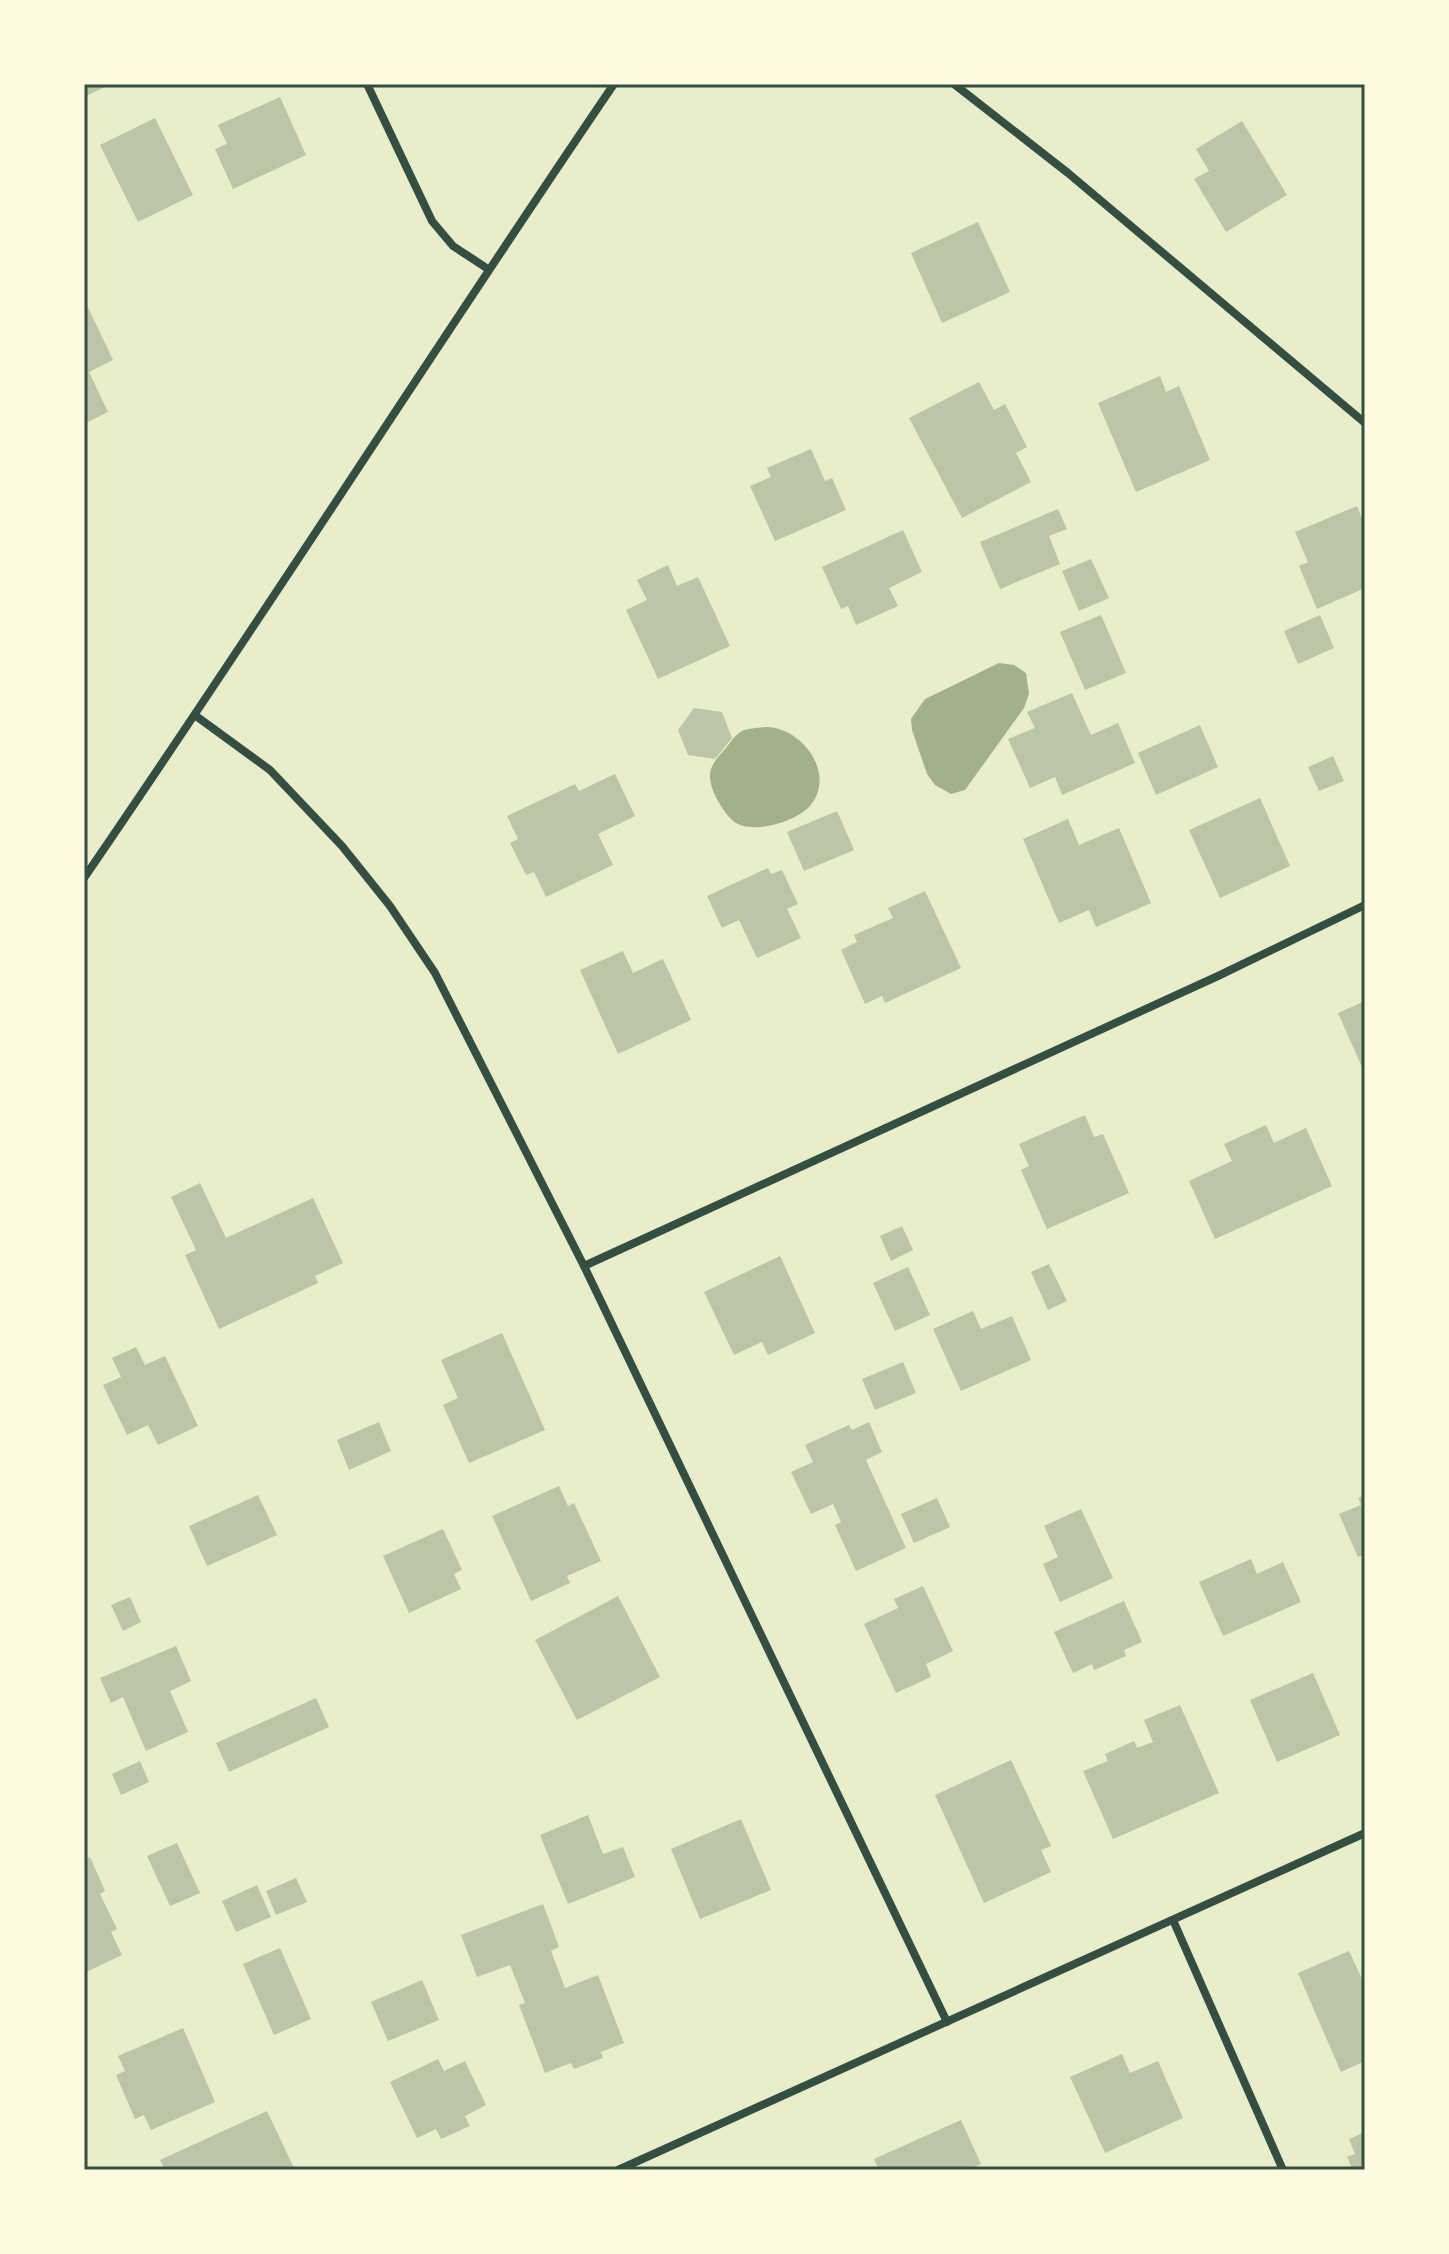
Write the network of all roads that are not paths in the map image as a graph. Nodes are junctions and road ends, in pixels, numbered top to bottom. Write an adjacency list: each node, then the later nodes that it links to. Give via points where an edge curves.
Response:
1 (367, 84): 4 (street, via 432,221 453,246)
2 (614, 84): 4 (street)
3 (954, 84): 5 (street)
4 (488, 269): 6 (street)
5 (1365, 423)
6 (196, 716): 7 (street); 9 (street, via 270,770 390,906 435,973)
7 (84, 878)
8 (1365, 905): 9 (street)
9 (584, 1266): 12 (street)
10 (1365, 1833): 11 (street)
11 (1173, 1920): 12 (street); 14 (street)
12 (947, 2022): 13 (street)
13 (618, 2170)
14 (1283, 2170)

